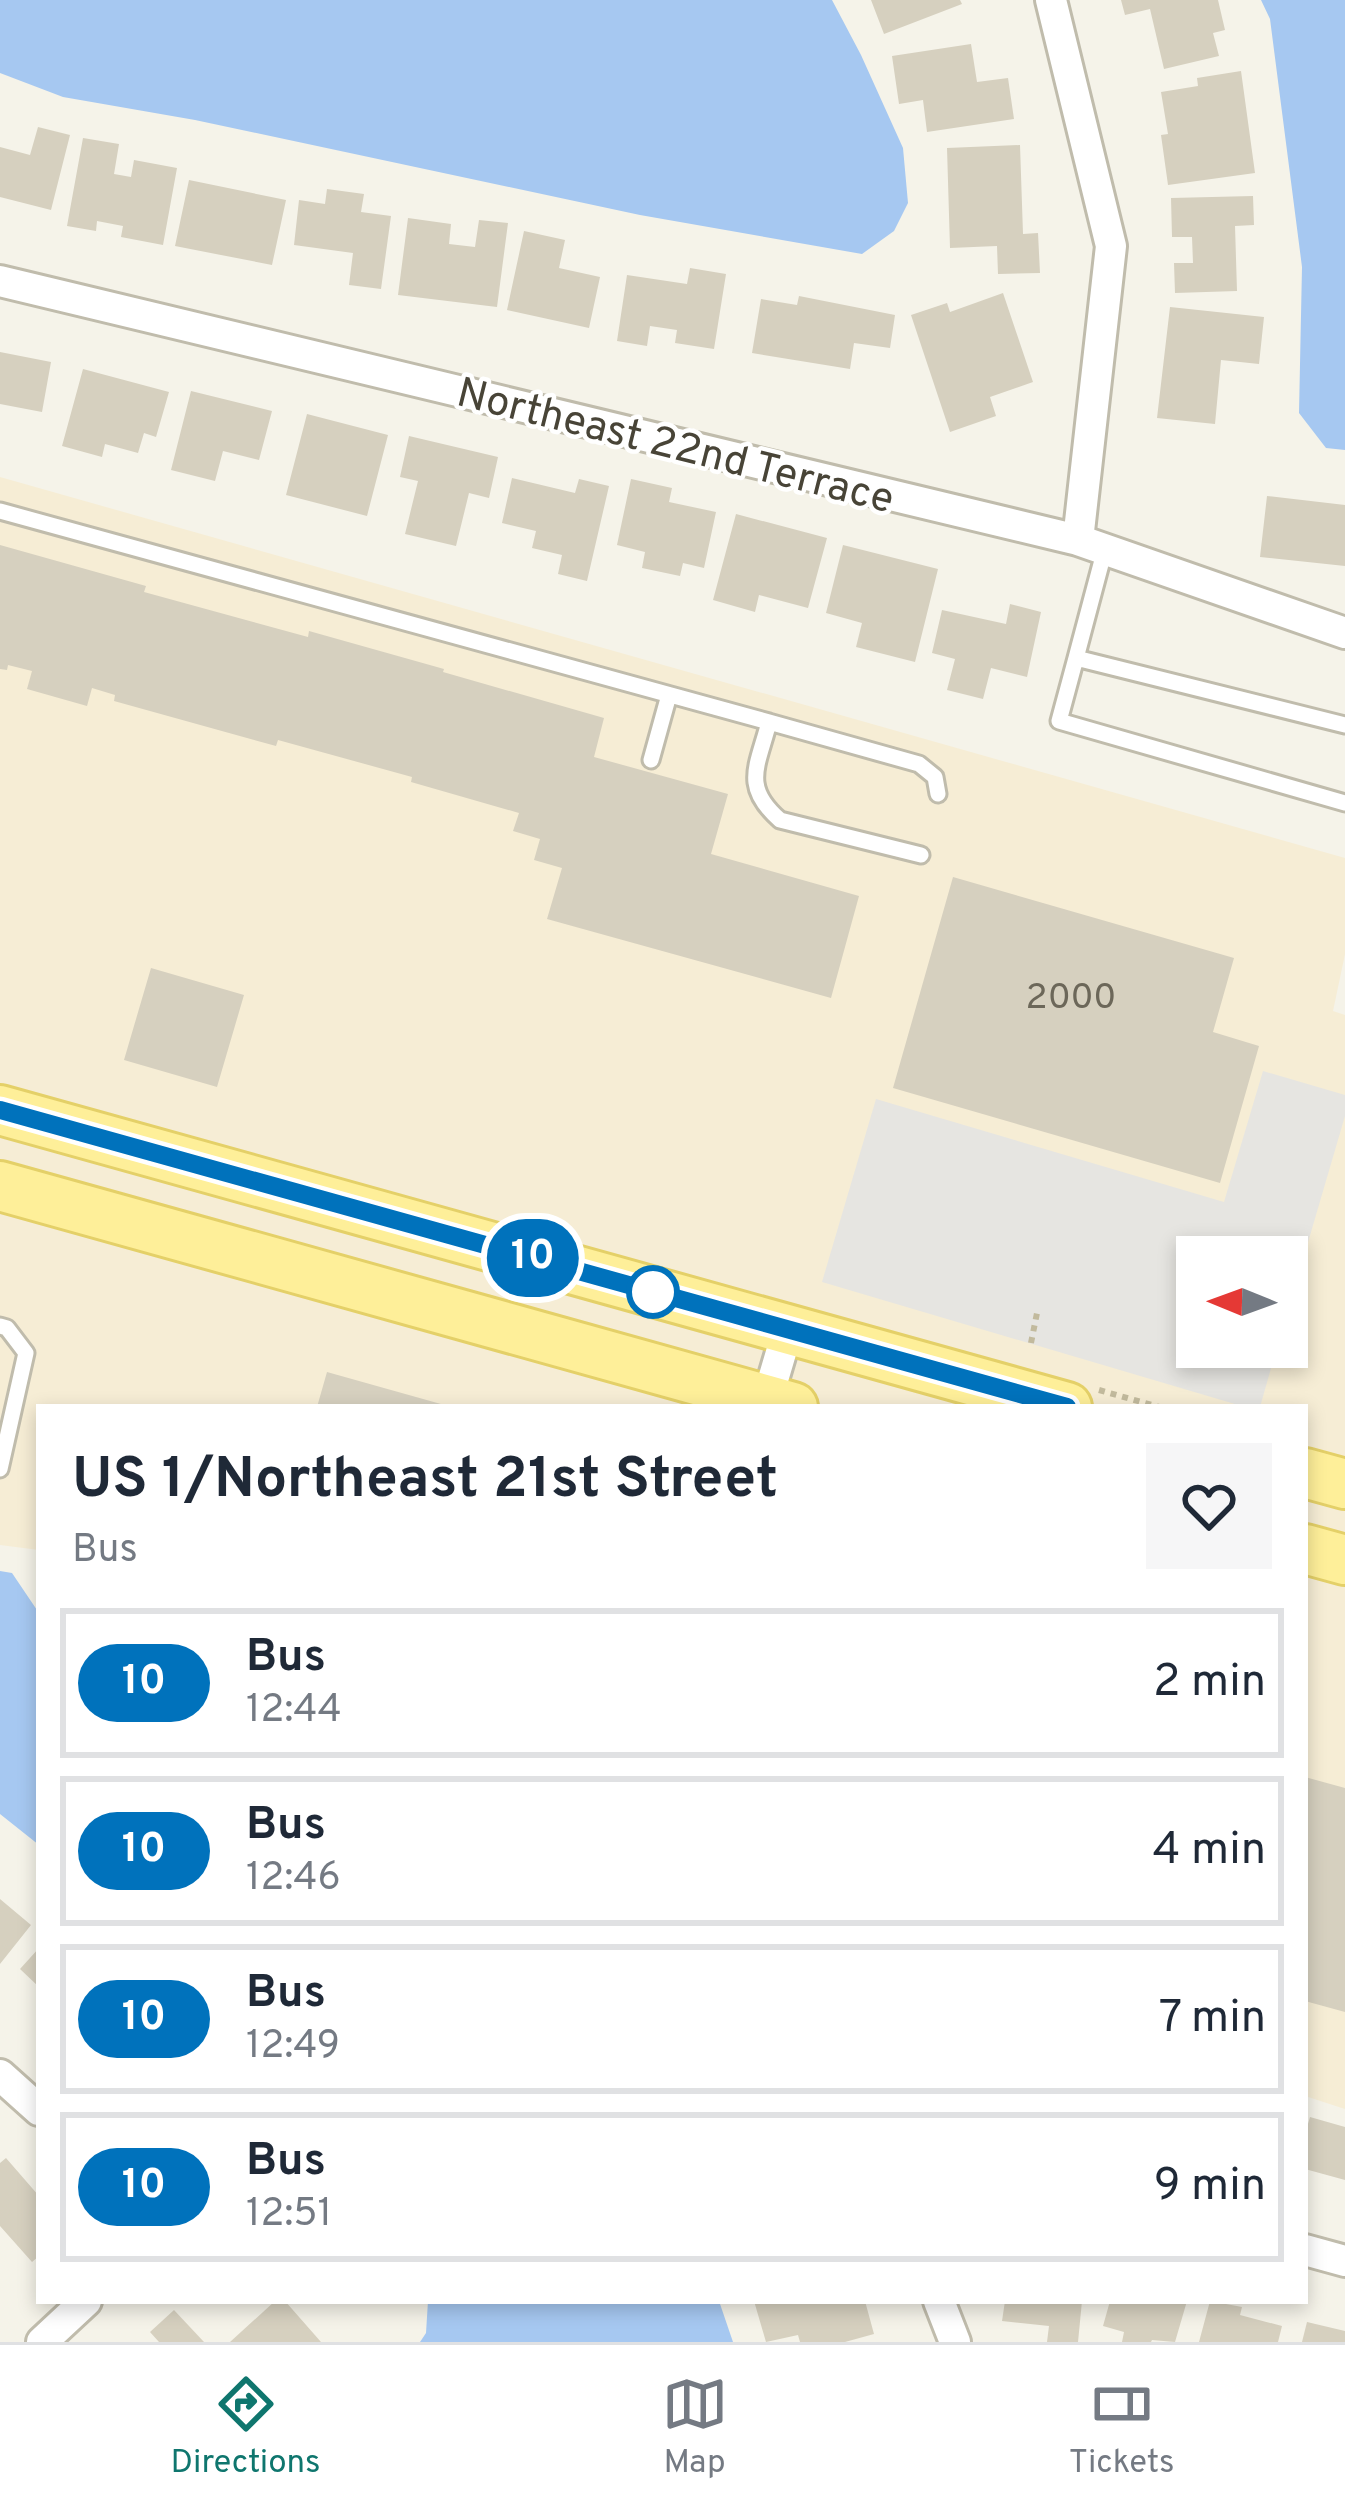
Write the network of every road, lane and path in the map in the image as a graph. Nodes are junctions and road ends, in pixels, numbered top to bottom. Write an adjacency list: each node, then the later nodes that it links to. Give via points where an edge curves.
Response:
1 (1051, 0): 4 (street, via 1112,246)
2 (0, 281): 4 (street, Northeast 22nd Terrace)
3 (0, 511): 7 (lane)
4 (1092, 545): 5 (street, Northeast 22nd Terrace); 6 (lane)
5 (1345, 632)
6 (1076, 658): 9 (lane); 12 (lane, via 1059,721)
7 (669, 695): 8 (lane); 10 (lane)
8 (769, 722): 11 (lane, via 919,764 935,777); 13 (lane, via 754,780 762,804 780,820)
9 (1345, 725)
10 (651, 760)
11 (938, 794)
12 (1345, 803)
13 (921, 855)
14 (0, 1110): 18 (main road)
15 (0, 1186): 20 (main road)
16 (1038, 1307): 19 (path)
17 (0, 1326): 22 (lane, via 26,1353)
18 (788, 1329): 20 (street); 21 (main road)
19 (1031, 1343)
20 (780, 1403)
21 (1056, 1404)
22 (0, 1469)
23 (1308, 1474): 24 (main road)
24 (1345, 1484)
25 (1308, 1550): 26 (main road)
26 (1345, 1560)
27 (0, 2075): 28 (street)
28 (36, 2107)
29 (1308, 2251): 30 (street)
30 (1345, 2261)
31 (83, 2304): 33 (street)
32 (940, 2304): 34 (street)
33 (42, 2342)
34 (955, 2342)

